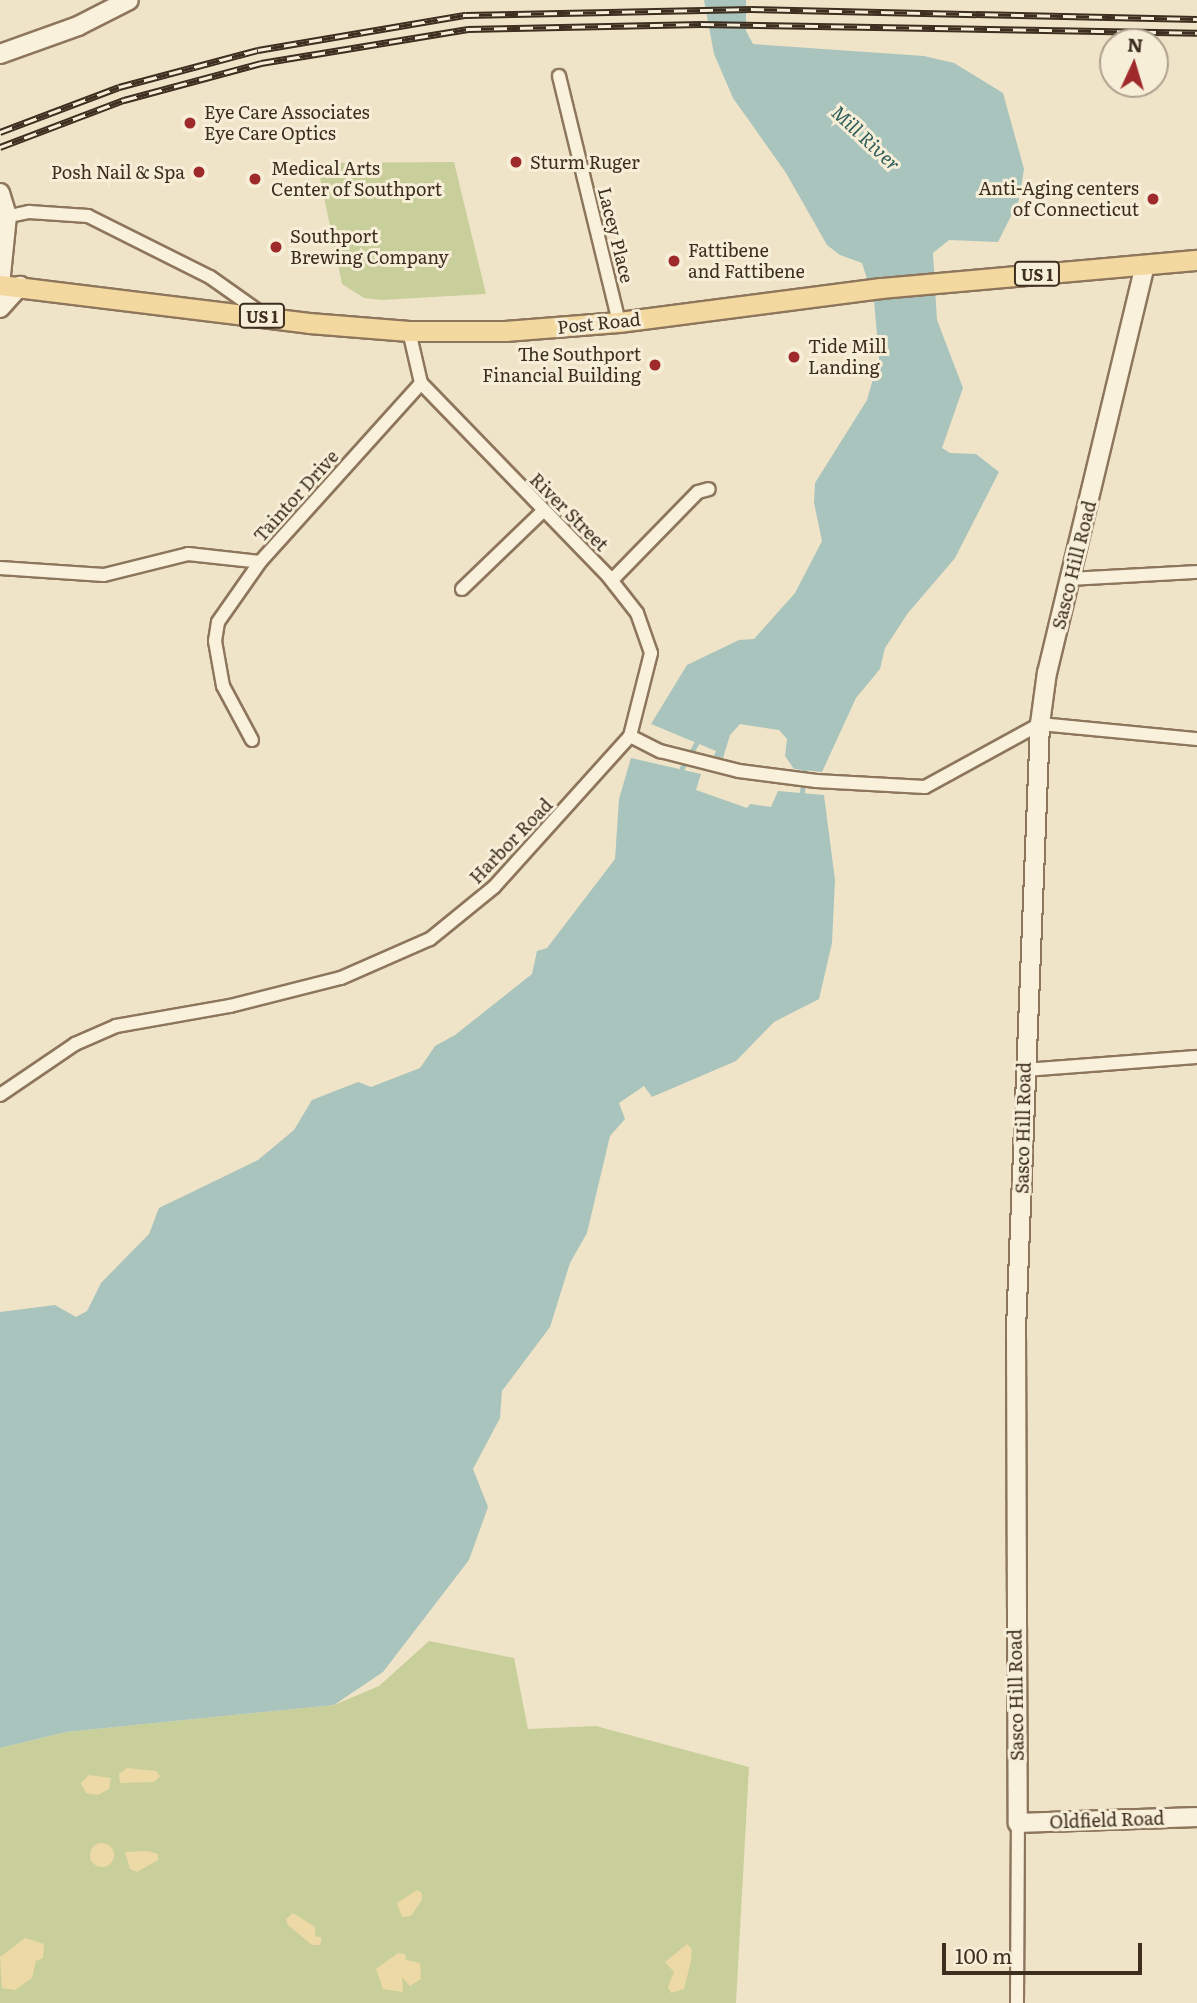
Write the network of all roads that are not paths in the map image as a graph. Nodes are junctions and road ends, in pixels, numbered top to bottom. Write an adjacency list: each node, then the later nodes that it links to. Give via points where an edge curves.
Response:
1 (129, 0): 2 (street, via 78,26)
2 (0, 54)
3 (559, 76): 12 (street, Lacey Place)
4 (0, 193): 5 (street)
5 (4, 217): 8 (street); 11 (street, via 29,212 88,216 173,257 231,290)
6 (1197, 260): 7 (main road, Post Road / US 1)
7 (1145, 265): 12 (main road, Post Road / US 1, via 881,288); 20 (street, Sasco Hill Road)
8 (0, 285): 9 (main road, Post Road / US 1)
9 (20, 286): 10 (street); 11 (main road, Post Road / US 1)
10 (0, 308)
11 (265, 316): 13 (main road, Post Road / US 1)
12 (619, 322): 13 (main road, Post Road / US 1, via 505,331)
13 (409, 331): 14 (street, River Street)
14 (421, 383): 16 (street, River Street); 17 (street, Taintor Drive)
15 (709, 489): 21 (street, via 698,492)
16 (541, 512): 21 (street, River Street); 22 (street)
17 (260, 562): 18 (street, Taintor Drive, via 188,554 104,575); 26 (street, via 218,622 215,640 223,686)
18 (0, 568)
19 (1197, 572): 20 (street)
20 (1071, 579): 23 (street, Sasco Hill Road, via 1047,673)
21 (612, 580): 24 (street, River Street, via 637,613 651,653)
22 (462, 589)
23 (1040, 724): 24 (street, via 925,787 816,781 705,764 660,751); 25 (street); 28 (street, Sasco Hill Road)
24 (630, 736): 29 (street, Harbor Road, via 494,887 430,939 341,978 230,1006 116,1026 75,1044)
25 (1197, 739)
26 (252, 740)
27 (1197, 1057): 28 (street)
28 (1024, 1070): 31 (street, Sasco Hill Road, via 1013,1476)
29 (0, 1095)
30 (1197, 1817): 31 (street, Oldfield Road)
31 (1018, 1823): 32 (street, Sasco Hill Road)
32 (1017, 2003)

